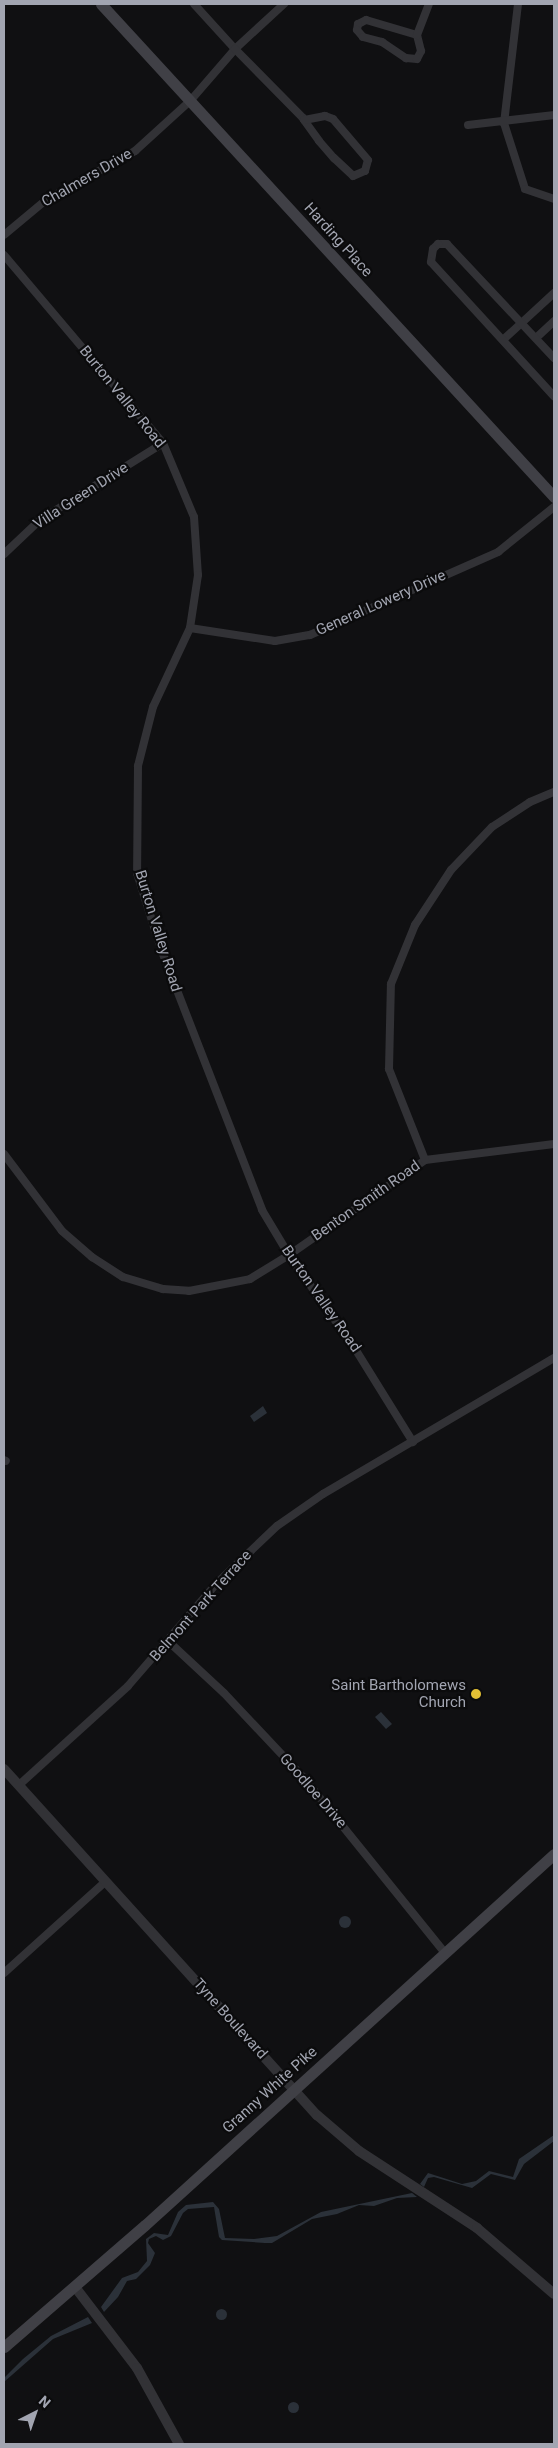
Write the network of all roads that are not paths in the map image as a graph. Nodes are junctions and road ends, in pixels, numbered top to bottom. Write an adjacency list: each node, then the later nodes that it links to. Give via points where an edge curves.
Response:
1 (101, 4): 8 (main road, Harding Place)
2 (194, 4): 7 (street)
3 (284, 4): 7 (street, Chalmers Drive)
4 (429, 4): 6 (street)
5 (518, 4): 11 (street)
6 (417, 35): 6 (street, via 366,20 358,24 357,30 362,37 382,42 408,58 417,58 421,51)
7 (235, 49): 8 (street, Chalmers Drive); 10 (street)
8 (191, 100): 14 (street, Chalmers Drive, via 135,151 46,200); 24 (main road, Harding Place)
9 (554, 116): 11 (street)
10 (304, 120): 10 (street, via 319,141 353,176 365,172 368,160 333,119 325,116)
11 (504, 123): 12 (street); 13 (street, via 525,189)
12 (468, 125)
13 (554, 199)
14 (4, 235)
15 (4, 255): 23 (street, Burton Valley Road)
16 (554, 293): 18 (street)
17 (554, 321): 19 (street)
18 (521, 322): 19 (street); 20 (street); 20 (street, via 448,244 438,244 432,249 431,262)
19 (536, 338): 21 (street)
20 (504, 339): 22 (street)
21 (554, 358)
22 (554, 396)
23 (163, 443): 26 (street, Villa Green Drive, via 40,520); 27 (street, Burton Valley Road, via 194,517 198,575)
24 (554, 497)
25 (554, 507): 27 (street, General Lowery Drive, via 498,552 310,635 275,640)
26 (4, 554)
27 (190, 628): 32 (street, Burton Valley Road, via 153,707 138,766 137,873 161,949 224,1119 262,1210)
28 (554, 792): 31 (street, via 530,802 492,827 451,870 415,925 390,984 389,1069)
29 (554, 1144): 31 (street, Benton Smith Road)
30 (4, 1154): 32 (street, Benton Smith Road, via 62,1231 92,1257 123,1277 163,1289 214,1288 250,1279)
31 (425, 1160): 32 (street, Benton Smith Road)
32 (289, 1255): 34 (street, Burton Valley Road, via 354,1347)
33 (554, 1358): 34 (street, Belmont Park Terrace)
34 (413, 1442): 35 (street, Belmont Park Terrace, via 323,1494 277,1526 216,1584)
35 (168, 1642): 37 (street, Belmont Park Terrace, via 109,1704); 40 (street, Goodloe Drive, via 224,1693 303,1777)
36 (4, 1769): 37 (street, Tyne Boulevard)
37 (19, 1785): 39 (street, Tyne Boulevard)
38 (554, 1854): 40 (main road, Granny White Pike)
39 (106, 1882): 41 (street); 42 (street, Tyne Boulevard)
40 (445, 1953): 42 (main road, Granny White Pike)
41 (4, 1973)
42 (293, 2089): 43 (main road, Granny White Pike); 44 (street, Tyne Boulevard, via 351,2145 478,2228)
43 (75, 2287): 45 (main road, Granny White Pike); 46 (street, via 134,2363)
44 (554, 2294)
45 (4, 2347)
46 (179, 2444)

